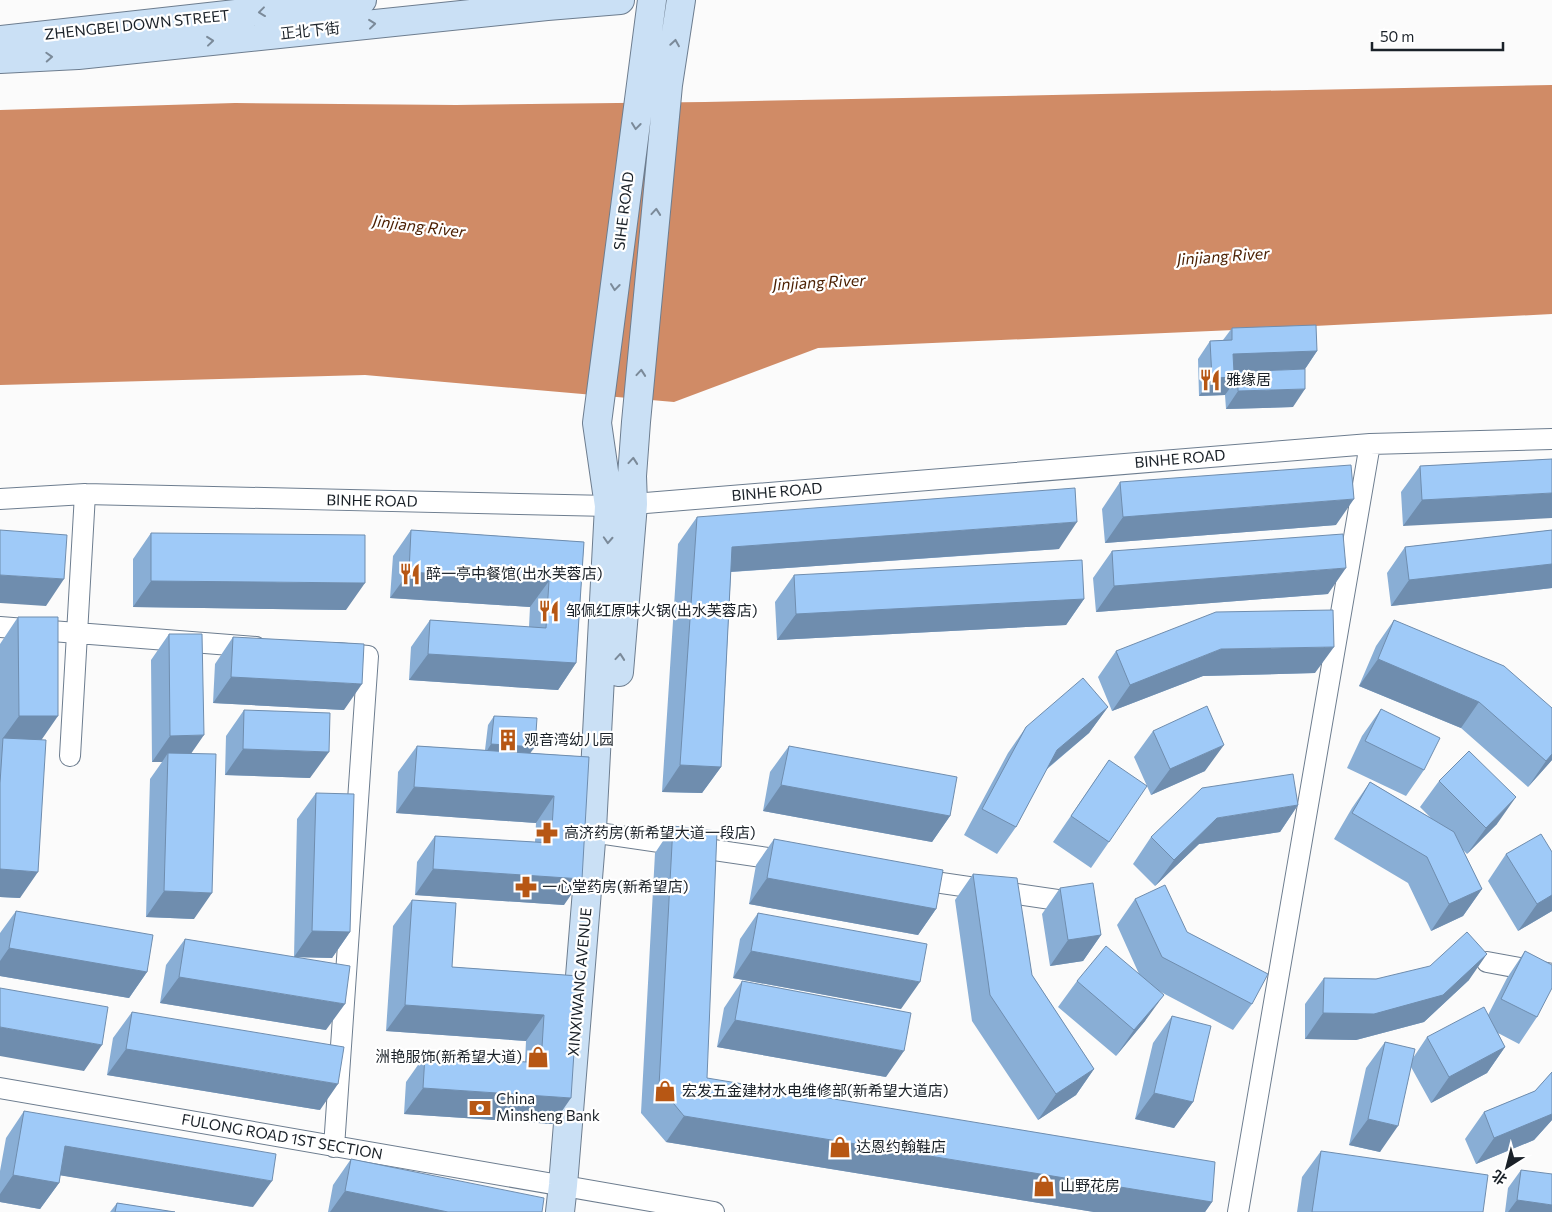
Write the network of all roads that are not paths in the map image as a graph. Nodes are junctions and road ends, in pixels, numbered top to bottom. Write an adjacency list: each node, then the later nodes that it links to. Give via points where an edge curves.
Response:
1 (362, 0): 5 (street, ZHENGBEI DOWN STREET, one-way to 5)
2 (620, 0): 6 (street, 正北下街, one-way to 2, via 78,55)
3 (652, 0): 7 (street, SIHE ROAD, one-way to 7)
4 (682, 0): 12 (street, SIHE ROAD, one-way to 4, via 632,476 668,85)
5 (0, 40)
6 (0, 59)
7 (597, 423): 12 (street, XINXIWANG AVENUE)
8 (1552, 439): 9 (street, BINHE ROAD)
9 (1370, 444): 12 (street, BINHE ROAD); 29 (street)
10 (85, 494): 11 (street, BINHE ROAD); 12 (street, BINHE ROAD); 14 (street)
11 (0, 498)
12 (621, 505): 18 (street, one-way to 12); 26 (street, XINXIWANG AVENUE, one-way to 26, via 592,829)
13 (0, 627): 14 (street)
14 (77, 632): 15 (street); 17 (street)
15 (271, 648)
16 (319, 652): 25 (street, via 368,656)
17 (70, 756)
18 (605, 834): 19 (street); 26 (street)
19 (809, 864)
20 (896, 876): 21 (street)
21 (1081, 903)
22 (1487, 962): 23 (street)
23 (1552, 974)
24 (0, 1088): 25 (street, FULONG ROAD 1ST SECTION)
25 (334, 1146): 26 (street, FULONG ROAD 1ST SECTION)
26 (574, 1196): 27 (street, XINXIWANG AVENUE); 28 (street, FULONG ROAD 1ST SECTION)
27 (560, 1212)
28 (714, 1212)
29 (1238, 1212)

